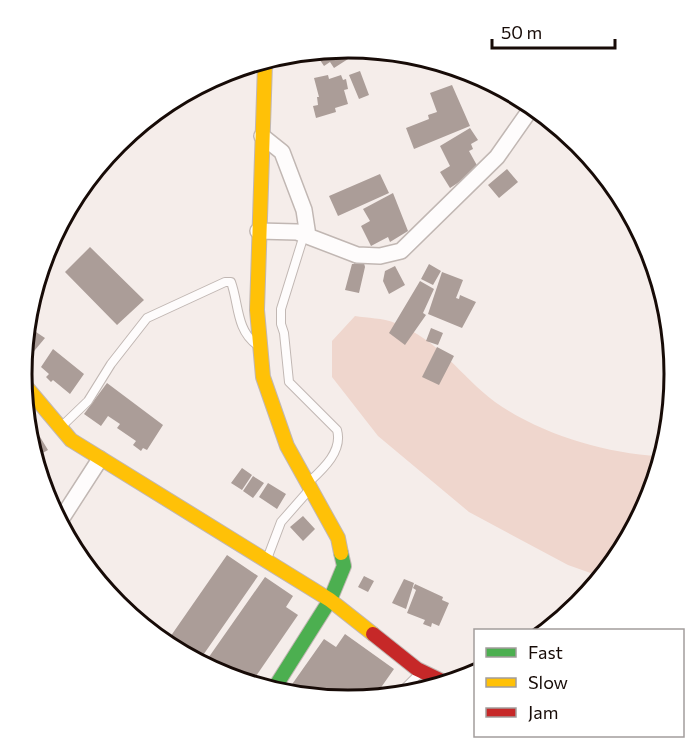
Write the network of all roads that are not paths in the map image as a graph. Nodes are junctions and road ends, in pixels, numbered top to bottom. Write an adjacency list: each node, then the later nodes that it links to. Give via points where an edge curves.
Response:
1 (265, 69): 3 (street)
2 (528, 114): 5 (street, via 497,157 401,251 380,256 357,255)
3 (262, 136): 4 (street); 5 (street, via 282,152 304,210)
4 (258, 231): 5 (street); 6 (street, via 257,310)
5 (306, 236): 10 (lane, via 281,309 288,382 337,430 339,437 324,468)
6 (261, 347): 8 (lane, via 248,338 231,282 225,282 147,318 88,401); 10 (street, via 263,377 287,446)
7 (32, 394): 8 (street)
8 (60, 427): 9 (street, via 71,440)
9 (100, 459): 11 (street); 12 (street)
10 (309, 486): 12 (lane, via 281,522); 13 (street, via 338,538 344,566)
11 (64, 514)
12 (266, 561): 13 (street)
13 (330, 600): 14 (street); 16 (street)
14 (422, 671): 15 (street); 17 (lane)
15 (436, 678)
16 (278, 683)
17 (408, 685)

